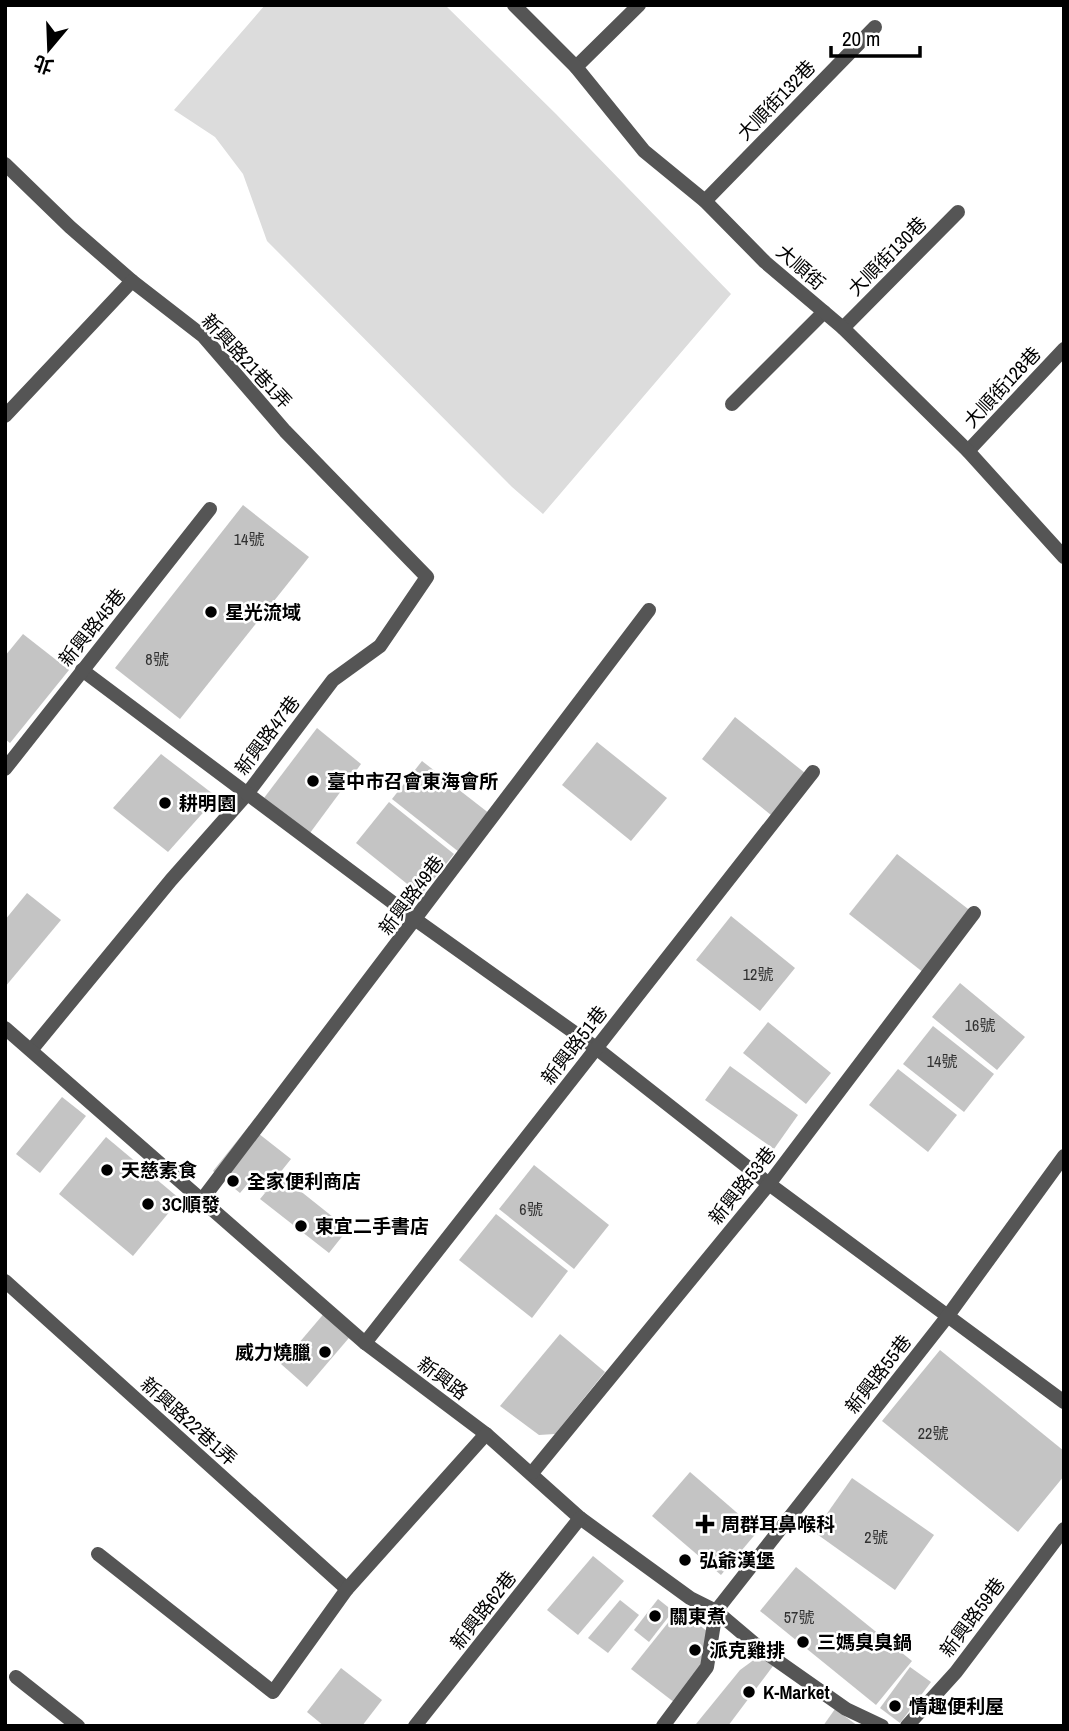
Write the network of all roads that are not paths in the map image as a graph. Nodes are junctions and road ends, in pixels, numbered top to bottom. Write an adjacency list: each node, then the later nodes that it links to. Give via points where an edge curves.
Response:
1 (514, 5): 4 (street, 大順街)
2 (639, 5): 4 (street)
3 (875, 27): 6 (street, 大順街132巷)
4 (576, 67): 6 (street, 大順街, via 644,151)
5 (5, 164): 8 (street, 新興路21巷1弄)
6 (705, 201): 9 (street, 大順街)
7 (958, 212): 10 (street, 大順街130巷)
8 (132, 281): 13 (street); 17 (street, 新興路21巷1弄, via 203,336 285,431)
9 (824, 313): 10 (street, 大順街); 12 (street)
10 (843, 328): 14 (street, 大順街)
11 (1064, 349): 14 (street, 大順街128巷)
12 (732, 404)
13 (5, 416)
14 (968, 452): 16 (street, 大順街)
15 (210, 509): 19 (street, 新興路45巷)
16 (1064, 557)
17 (427, 577): 22 (street, 新興路47巷, via 380,646 333,680)
18 (649, 610): 24 (street, 新興路49巷)
19 (82, 670): 20 (street, 新興路45巷); 22 (street)
20 (5, 768)
21 (813, 772): 26 (street, 新興路51巷)
22 (247, 794): 24 (street); 27 (street, 新興路47巷)
23 (974, 913): 29 (street, 新興路53巷)
24 (416, 920): 26 (street); 30 (street, 新興路49巷)
25 (5, 1028): 27 (street, 新興路)
26 (596, 1048): 29 (street); 33 (street, 新興路51巷)
27 (32, 1049): 30 (street, 新興路)
28 (1064, 1156): 32 (street, 新興路55巷)
29 (769, 1184): 32 (street); 36 (street, 新興路53巷)
30 (201, 1201): 33 (street, 新興路)
31 (5, 1281): 40 (street, 新興路22巷1弄)
32 (947, 1317): 34 (street); 41 (street, 新興路55巷)
33 (365, 1343): 35 (street, 新興路)
34 (1064, 1402)
35 (486, 1434): 36 (street, 新興路); 40 (street)
36 (532, 1473): 37 (street, 新興路)
37 (580, 1518): 41 (street, 新興路, via 690,1598); 44 (street, 新興路62巷)
38 (1064, 1529): 47 (street, 新興路59巷, via 956,1672)
39 (98, 1555): 40 (street, via 273,1692)
40 (347, 1589)
41 (716, 1611): 45 (street, via 708,1667); 46 (street, 新興路, via 846,1709)
42 (16, 1677): 43 (street)
43 (78, 1726)
44 (415, 1726)
45 (663, 1726)
46 (882, 1726)
47 (907, 1726)

